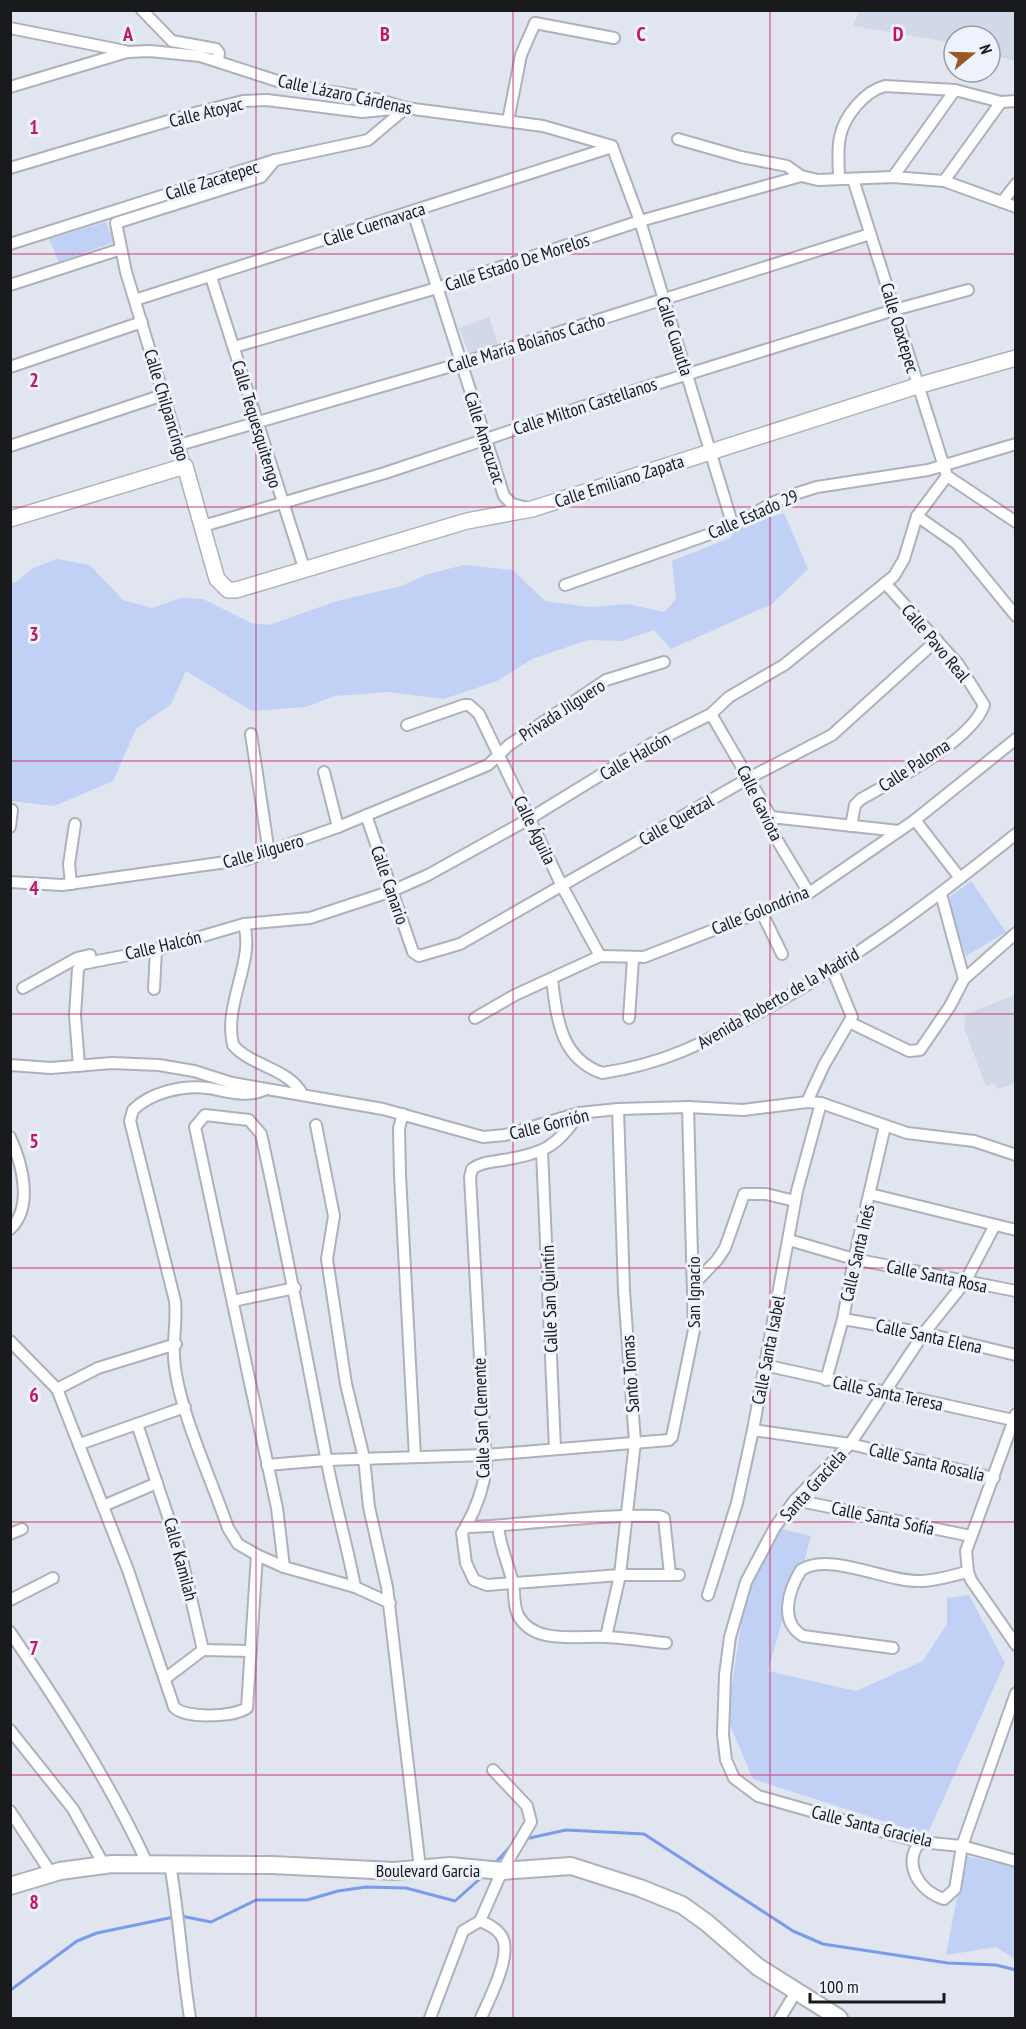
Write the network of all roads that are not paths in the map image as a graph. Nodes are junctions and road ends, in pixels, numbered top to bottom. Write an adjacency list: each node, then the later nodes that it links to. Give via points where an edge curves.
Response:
1 (142, 10): 5 (street, via 171,41 216,49)
2 (10, 28): 4 (street)
3 (614, 39): 11 (street, via 535,23 521,55)
4 (127, 52): 5 (street, Calle Lázaro Cárdenas, via 150,51); 6 (street, Calle Lázaro Cárdenas)
5 (218, 60): 10 (street, Calle Lázaro Cárdenas, via 290,85)
6 (10, 87)
7 (955, 90): 9 (street); 17 (street); 18 (street, via 885,86 869,93 850,115 840,136)
8 (1016, 101): 9 (street)
9 (1001, 102): 20 (street)
10 (406, 108): 11 (street, Calle Lázaro Cárdenas); 14 (street, Calle Zacatepec, via 368,140); 15 (street, Calle Atoyac, via 362,112 267,100 243,102)
11 (508, 121): 13 (street, Calle Lázaro Cárdenas, via 543,126)
12 (678, 139): 16 (street, via 788,166)
13 (612, 146): 24 (street, Calle Cuernavaca); 25 (street, Calle Cuautla)
14 (275, 160): 27 (street, Calle Zacatepec); 28 (street, Calle Chilpancingo, via 261,177 116,223)
15 (10, 168)
16 (801, 176): 18 (street); 25 (street, Calle Estado De Morelos)
17 (893, 177): 19 (street); 20 (street)
18 (839, 179): 19 (street)
19 (853, 179): 26 (street, Calle Oaxtepec)
20 (944, 181): 22 (street)
21 (1016, 184): 22 (street)
22 (1002, 202): 23 (street)
23 (1016, 207)
24 (413, 212): 29 (street, Calle Cuernavaca); 31 (street, Calle Amacuzac)
25 (640, 221): 31 (street, Calle Estado De Morelos); 34 (street, Calle Cuautla)
26 (870, 234): 34 (street, Calle María Bolaños Cacho); 35 (street, Calle Oaxtepec)
27 (10, 244)
28 (121, 249): 30 (street); 33 (street, Calle Chilpancingo)
29 (211, 277): 33 (street, Calle Cuernavaca); 37 (street, Calle Tequesquitengo)
30 (10, 285)
31 (437, 288): 37 (street, Calle Estado De Morelos); 39 (street, Calle Amacuzac)
32 (968, 290): 35 (street, Calle Milton Castellanos)
33 (135, 300): 36 (street, Calle Chilpancingo)
34 (663, 301): 39 (street, Calle María Bolaños Cacho); 41 (street, Calle Cuautla)
35 (894, 310): 41 (street, Calle Milton Castellanos); 42 (street, Calle Oaxtepec)
36 (142, 322): 40 (street); 43 (street, Calle Chilpancingo)
37 (234, 347): 44 (street, Calle Tequesquitengo)
38 (1016, 358): 42 (street, Calle Emiliano Zapata)
39 (462, 363): 44 (street, Calle María Bolaños Cacho); 45 (street, Calle Amacuzac)
40 (10, 367)
41 (687, 374): 45 (street, Calle Milton Castellanos); 49 (street, Calle Cuautla)
42 (917, 386): 49 (street, Calle Emiliano Zapata); 51 (street, Calle Oaxtepec)
43 (163, 395): 47 (street, Calle Chilpancingo); 48 (street)
44 (257, 422): 47 (street, Calle María Bolaños Cacho); 52 (street, Calle Tequesquitengo)
45 (484, 438): 52 (street, Calle Milton Castellanos, via 385,473); 53 (street, Calle Amacuzac, via 507,501)
46 (1016, 444): 51 (street, Calle Estado 29)
47 (179, 445): 50 (street, Calle Chilpancingo)
48 (10, 446)
49 (711, 451): 53 (street, Calle Emiliano Zapata); 58 (street, Calle Cuautla)
50 (185, 466): 55 (street); 57 (street, Calle Chilpancingo)
51 (946, 471): 54 (street, Calle Halcón); 56 (street); 58 (street, Calle Estado 29, via 817,487 774,502)
52 (281, 503): 57 (street, Calle Milton Castellanos); 59 (street, Calle Tequesquitengo)
53 (532, 509): 59 (street, Calle Emiliano Zapata, via 467,521)
54 (916, 516): 60 (street, Calle Halcón, via 904,559); 63 (street, via 957,544)
55 (10, 519)
56 (1016, 522)
57 (203, 526): 61 (street, Calle Chilpancingo)
58 (733, 526): 62 (street, Calle Estado 29)
59 (305, 571): 61 (street, Calle Emiliano Zapata, via 236,590)
60 (885, 583): 64 (street, Calle Pavo Real); 67 (street, Calle Halcón, via 784,665 729,697)
61 (222, 585)
62 (565, 585)
63 (1016, 616)
64 (937, 640): 66 (street, Calle Pavo Real); 73 (street, Calle Quetzal, via 832,735)
65 (664, 662): 71 (street, Privada Jilguero, via 606,680 509,745)
66 (984, 705): 80 (street, Calle Paloma, via 978,718 927,760 861,799 855,805)
67 (711, 714): 73 (street, Calle Gaviota); 77 (street, Calle Halcón, via 651,744)
68 (407, 726): 71 (street, Calle Águila, via 469,705 479,714)
69 (251, 734): 85 (street)
70 (1016, 739): 78 (street, Calle Golondrina)
71 (499, 756): 75 (street, Calle Jilguero, via 488,765); 77 (street, Calle Águila)
72 (324, 772): 82 (street)
73 (749, 778): 76 (street, Calle Gaviota); 89 (street, Calle Quetzal)
74 (12, 810): 81 (street)
75 (366, 815): 82 (street, Calle Jilguero); 90 (street, Calle Canario)
76 (771, 817): 80 (street); 91 (street, Calle Gaviota, via 774,835)
77 (529, 819): 89 (street, Calle Águila); 90 (street, Calle Halcón)
78 (915, 820): 83 (street, Calle Golondrina); 86 (street)
79 (75, 824): 88 (street, via 69,864)
80 (851, 826): 83 (street)
81 (10, 827)
82 (338, 827): 85 (street, Calle Jilguero)
83 (899, 831): 91 (street, Calle Golondrina)
84 (1016, 834): 86 (street, Avenida Roberto de la Madrid)
85 (269, 853): 88 (street, Calle Jilguero)
86 (960, 878): 92 (street, Avenida Roberto de la Madrid)
87 (10, 882): 88 (street, Calle Jilguero)
88 (72, 884)
89 (562, 886): 98 (street, Calle Quetzal, via 460,944); 99 (street, Calle Águila)
90 (392, 891): 94 (street, Calle Halcón, via 310,918); 98 (street, Calle Canario)
91 (809, 892): 93 (street, Calle Golondrina)
92 (941, 894): 102 (street, Avenida Roberto de la Madrid); 103 (street)
93 (761, 911): 97 (street); 101 (street, Calle Golondrina)
94 (244, 924): 96 (street, Calle Halcón); 113 (street, via 246,943 231,1018 233,1045 250,1059 283,1075)
95 (1016, 933): 103 (street)
96 (156, 949): 100 (street, Calle Halcón); 106 (street)
97 (782, 954)
98 (415, 955)
99 (600, 956): 101 (street, Calle Golondrina); 104 (street)
100 (108, 958): 105 (street, via 96,954 77,958); 111 (street, Calle Halcón, via 82,964 78,969 75,1015)
101 (633, 958): 108 (street)
102 (833, 971): 104 (street, Avenida Roberto de la Madrid, via 673,1057 602,1073 582,1062 562,1038); 109 (street, via 851,1012)
103 (964, 979): 109 (street, via 920,1050 909,1051)
104 (552, 980): 107 (street)
105 (23, 988)
106 (154, 989)
107 (475, 1018)
108 (628, 1018)
109 (851, 1023): 114 (street, via 824,1065)
110 (10, 1065): 111 (street, Calle Gorrión)
111 (79, 1066): 112 (street, Calle Gorrión, via 159,1065)
112 (266, 1089): 113 (street, Calle Gorrión); 140 (street, via 245,1094 188,1088 150,1097 133,1110 130,1121 175,1301)
113 (303, 1095): 119 (street, Calle Gorrión)
114 (807, 1102): 115 (street, Calle Gorrión); 116 (street, Calle Gorrión, via 743,1110)
115 (821, 1103): 121 (street, Calle Gorrión); 126 (street, Calle Santa Isabel)
116 (688, 1107): 117 (street, Calle Gorrión); 133 (street, San Ignacio)
117 (618, 1109): 118 (street, Calle Gorrión); 150 (street, Santo Tomas, via 624,1291)
118 (579, 1113): 119 (street, Calle Gorrión, via 505,1135 483,1137); 123 (street, Calle San Clemente, via 565,1135)
119 (403, 1114): 155 (street, via 399,1128 400,1175)
120 (316, 1125): 156 (street, via 334,1216 327,1259 346,1384)
121 (885, 1126): 124 (street, Calle Gorrión, via 925,1136 974,1141); 125 (street, Calle Santa Inés)
122 (10, 1137): 128 (street, via 20,1159 23,1180 22,1210 18,1222)
123 (542, 1151): 153 (street, Calle San Quintín); 154 (street, Calle San Clemente, via 484,1163 472,1169 470,1177)
124 (1016, 1155)
125 (870, 1194): 127 (street); 131 (street, Calle Santa Inés)
126 (795, 1201): 130 (street, Calle Santa Isabel); 133 (street, via 744,1194 725,1248)
127 (994, 1225): 129 (street); 132 (street, Santa Graciela)
128 (10, 1229)
129 (1016, 1230)
130 (789, 1240): 131 (street, Calle Santa Rosa); 142 (street, Calle Santa Isabel)
131 (854, 1258): 132 (street, Calle Santa Rosa); 137 (street, Calle Santa Inés)
132 (965, 1282): 135 (street, Calle Santa Rosa); 138 (street, Santa Graciela)
133 (694, 1284): 150 (street, San Ignacio, via 694,1330 674,1433 669,1440)
134 (295, 1288): 136 (street); 136 (street, via 261,1134 249,1120 205,1115 195,1127); 157 (street)
135 (1016, 1291)
136 (233, 1301): 158 (street)
137 (843, 1319): 138 (street, Calle Santa Elena); 143 (street, Calle Santa Inés)
138 (924, 1333): 141 (street, Calle Santa Elena); 145 (street, Santa Graciela)
139 (10, 1341): 144 (street)
140 (176, 1344): 144 (street, via 98,1368); 146 (street, via 174,1356)
141 (1016, 1355)
142 (764, 1365): 143 (street, Calle Santa Teresa); 149 (street, Calle Santa Isabel)
143 (826, 1380): 145 (street, Calle Santa Teresa)
144 (57, 1389): 151 (street)
145 (884, 1390): 147 (street, Calle Santa Teresa); 152 (street, Santa Graciela)
146 (185, 1407): 148 (street); 169 (street, via 228,1528 238,1544)
147 (1014, 1417): 159 (street)
148 (137, 1424): 151 (street); 160 (street, Calle Kamilah)
149 (753, 1430): 152 (street, Calle Santa Rosalía); 176 (street, Calle Santa Isabel, via 737,1503)
150 (635, 1442): 153 (street); 163 (street, Santo Tomas)
151 (80, 1444): 162 (street)
152 (850, 1444): 159 (street, Calle Santa Rosalía); 161 (street, Santa Graciela)
153 (555, 1448): 154 (street)
154 (486, 1455): 155 (street); 165 (street, Calle San Clemente, via 484,1486)
155 (415, 1457): 156 (street)
156 (364, 1458): 157 (street); 178 (street, via 369,1507)
157 (326, 1460): 158 (street); 175 (street)
158 (267, 1465): 170 (street)
159 (994, 1478): 168 (street)
160 (157, 1483): 162 (street); 184 (street, Calle Kamilah, via 182,1556)
161 (795, 1500): 168 (street, Calle Santa Sofía); 190 (street, Santa Graciela, via 775,1527 746,1582 730,1637 724,1675 723,1735 726,1760)
162 (103, 1506): 186 (street)
163 (628, 1515): 164 (street); 172 (street, Santo Tomas); 172 (street, Calle San Clemente, via 664,1518 675,1574)
164 (498, 1526): 165 (street); 174 (street, via 499,1544)
165 (466, 1527): 174 (street, Calle San Clemente, via 461,1540 474,1580 487,1585)
166 (22, 1528): 167 (street)
167 (10, 1534)
168 (971, 1536): 171 (street, via 966,1551)
169 (257, 1555): 170 (street); 185 (street)
170 (284, 1567): 175 (street)
171 (968, 1572): 182 (street); 183 (street, via 922,1581 897,1580 836,1565 816,1564 801,1570 788,1606 787,1618 795,1631 803,1636)
172 (620, 1575): 174 (street, Calle San Clemente); 180 (street, Santo Tomas)
173 (53, 1578): 177 (street)
174 (513, 1584): 180 (street, via 518,1615 533,1629 558,1638)
175 (354, 1587): 178 (street)
176 (708, 1595)
177 (10, 1600)
178 (390, 1603): 198 (street)
179 (10, 1632): 195 (street, via 66,1714)
180 (606, 1637): 181 (street)
181 (666, 1643)
182 (1016, 1645)
183 (892, 1648)
184 (203, 1650): 185 (street); 186 (street)
185 (251, 1651): 186 (street, via 249,1703 244,1711 188,1716 180,1713 174,1707)
186 (166, 1678)
187 (1016, 1693): 193 (street)
188 (10, 1730): 197 (street, via 72,1809)
189 (492, 1770): 199 (street, via 527,1806 531,1822)
190 (734, 1778): 192 (street, Calle Santa Graciela, via 767,1799)
191 (10, 1811): 200 (street)
192 (920, 1842): 193 (street, Calle Santa Graciela); 193 (street, via 911,1866 918,1881 944,1899 955,1889)
193 (962, 1846): 194 (street, Calle Santa Graciela)
194 (1016, 1861)
195 (147, 1863): 196 (main road, Boulevard Garcia); 197 (main road, Boulevard Garcia)
196 (170, 1864): 198 (main road, Boulevard Garcia, via 394,1871); 204 (street)
197 (104, 1865): 200 (main road, Boulevard Garcia)
198 (420, 1868): 199 (main road, Boulevard Garcia, via 450,1866)
199 (502, 1871): 202 (street); 203 (main road, Boulevard Garcia, via 570,1866 661,1897 694,1912 752,1962)
200 (51, 1873): 201 (main road, Boulevard Garcia)
201 (10, 1886)
202 (480, 1921): 205 (street, via 463,1931); 206 (street, via 500,1934 506,1947)
203 (796, 1992): 207 (street); 208 (main road, Boulevard Garcia)
204 (190, 2019)
205 (430, 2019)
206 (481, 2019)
207 (780, 2019)
208 (840, 2019)

